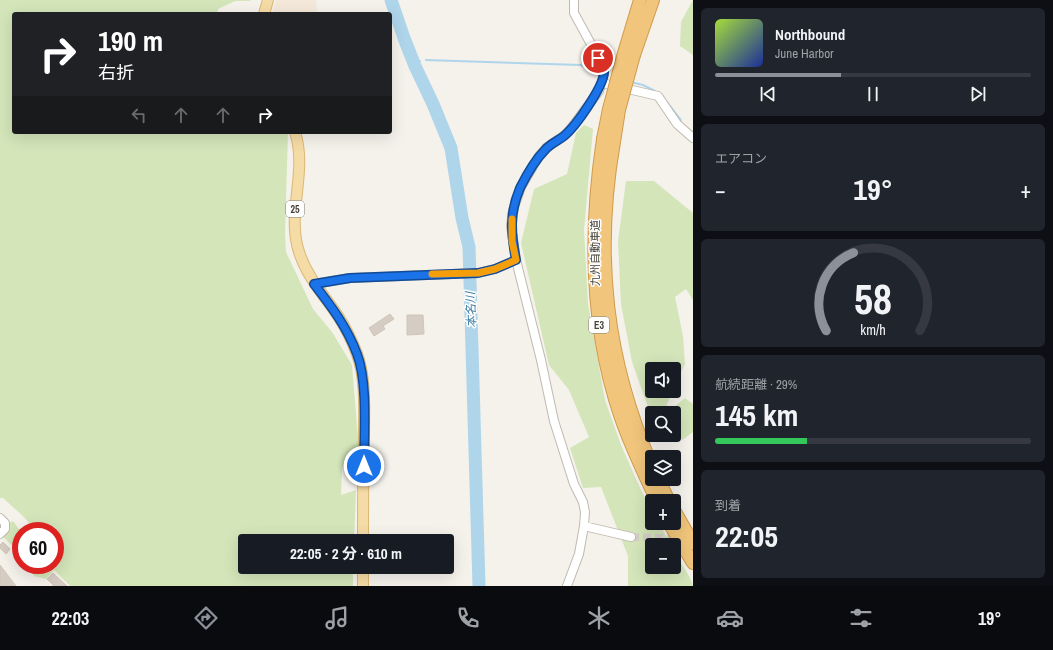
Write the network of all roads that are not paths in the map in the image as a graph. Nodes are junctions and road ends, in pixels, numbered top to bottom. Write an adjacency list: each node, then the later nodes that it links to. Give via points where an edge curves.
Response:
1 (268, 0): 5 (main road)
2 (574, 0): 7 (street, via 574,13 604,68)
3 (640, 0): 6 (highway, 九州自動車道 / E3)
4 (653, 0): 6 (highway, 九州自動車道 / E3)
5 (265, 12)
6 (629, 54): 10 (highway, 九州自動車道 / E3, bridge, via 619,110)
7 (602, 83): 9 (street, via 658,96 677,124); 11 (street, via 599,91 572,127 539,156 521,187 513,210 511,226)
8 (296, 134): 12 (main road, 25, via 300,172 295,207 295,236 298,252)
9 (693, 138)
10 (608, 141): 13 (highway, 九州自動車道 / E3, via 604,229 610,325 631,414); 14 (highway, 九州自動車道 / E3, via 596,194 594,229 595,291 599,325 604,356 621,417)
11 (516, 260): 12 (street, via 478,273 350,278); 17 (street, via 554,421 574,484 583,502)
12 (314, 284): 20 (main road, 25, via 347,332 361,368 364,405)
13 (646, 450)
14 (654, 494)
15 (0, 518): 19 (street, via 5,523 5,529)
16 (681, 522): 22 (highway)
17 (584, 526): 21 (street); 26 (street, via 579,554)
18 (673, 530): 23 (highway)
19 (0, 534)
20 (363, 534)
21 (631, 537)
22 (693, 543)
23 (693, 563)
24 (363, 574): 25 (main road)
25 (363, 586)
26 (567, 586)

